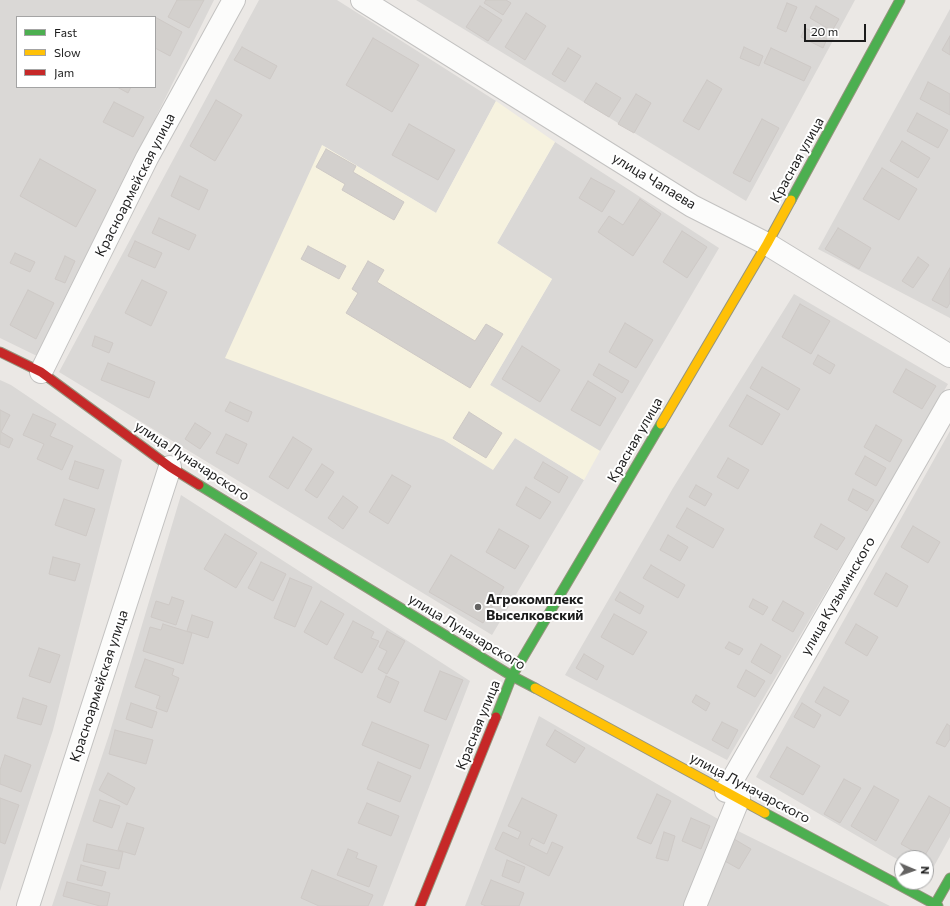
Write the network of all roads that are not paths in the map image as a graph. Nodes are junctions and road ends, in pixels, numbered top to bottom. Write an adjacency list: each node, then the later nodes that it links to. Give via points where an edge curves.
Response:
1 (234, 0): 7 (street, Красноармейская улица, via 147,158)
2 (362, 0): 4 (street, улица Чапаева, via 692,206)
3 (900, 0): 4 (street, Красная улица)
4 (767, 244): 6 (street, улица Чапаева); 10 (street, Красная улица)
5 (0, 352): 7 (street, улица Луначарского)
6 (950, 356)
7 (41, 372): 9 (street, улица Луначарского)
8 (950, 400): 11 (street, улица Кузьминского)
9 (170, 467): 10 (street, улица Луначарского); 14 (street, Красноармейская улица)
10 (512, 676): 11 (street, улица Луначарского); 15 (street, Красная улица)
11 (733, 794): 13 (street, улица Луначарского); 16 (street, улица Кузьминского)
12 (950, 878): 13 (street)
13 (935, 905)
14 (28, 906)
15 (420, 906)
16 (696, 906)

